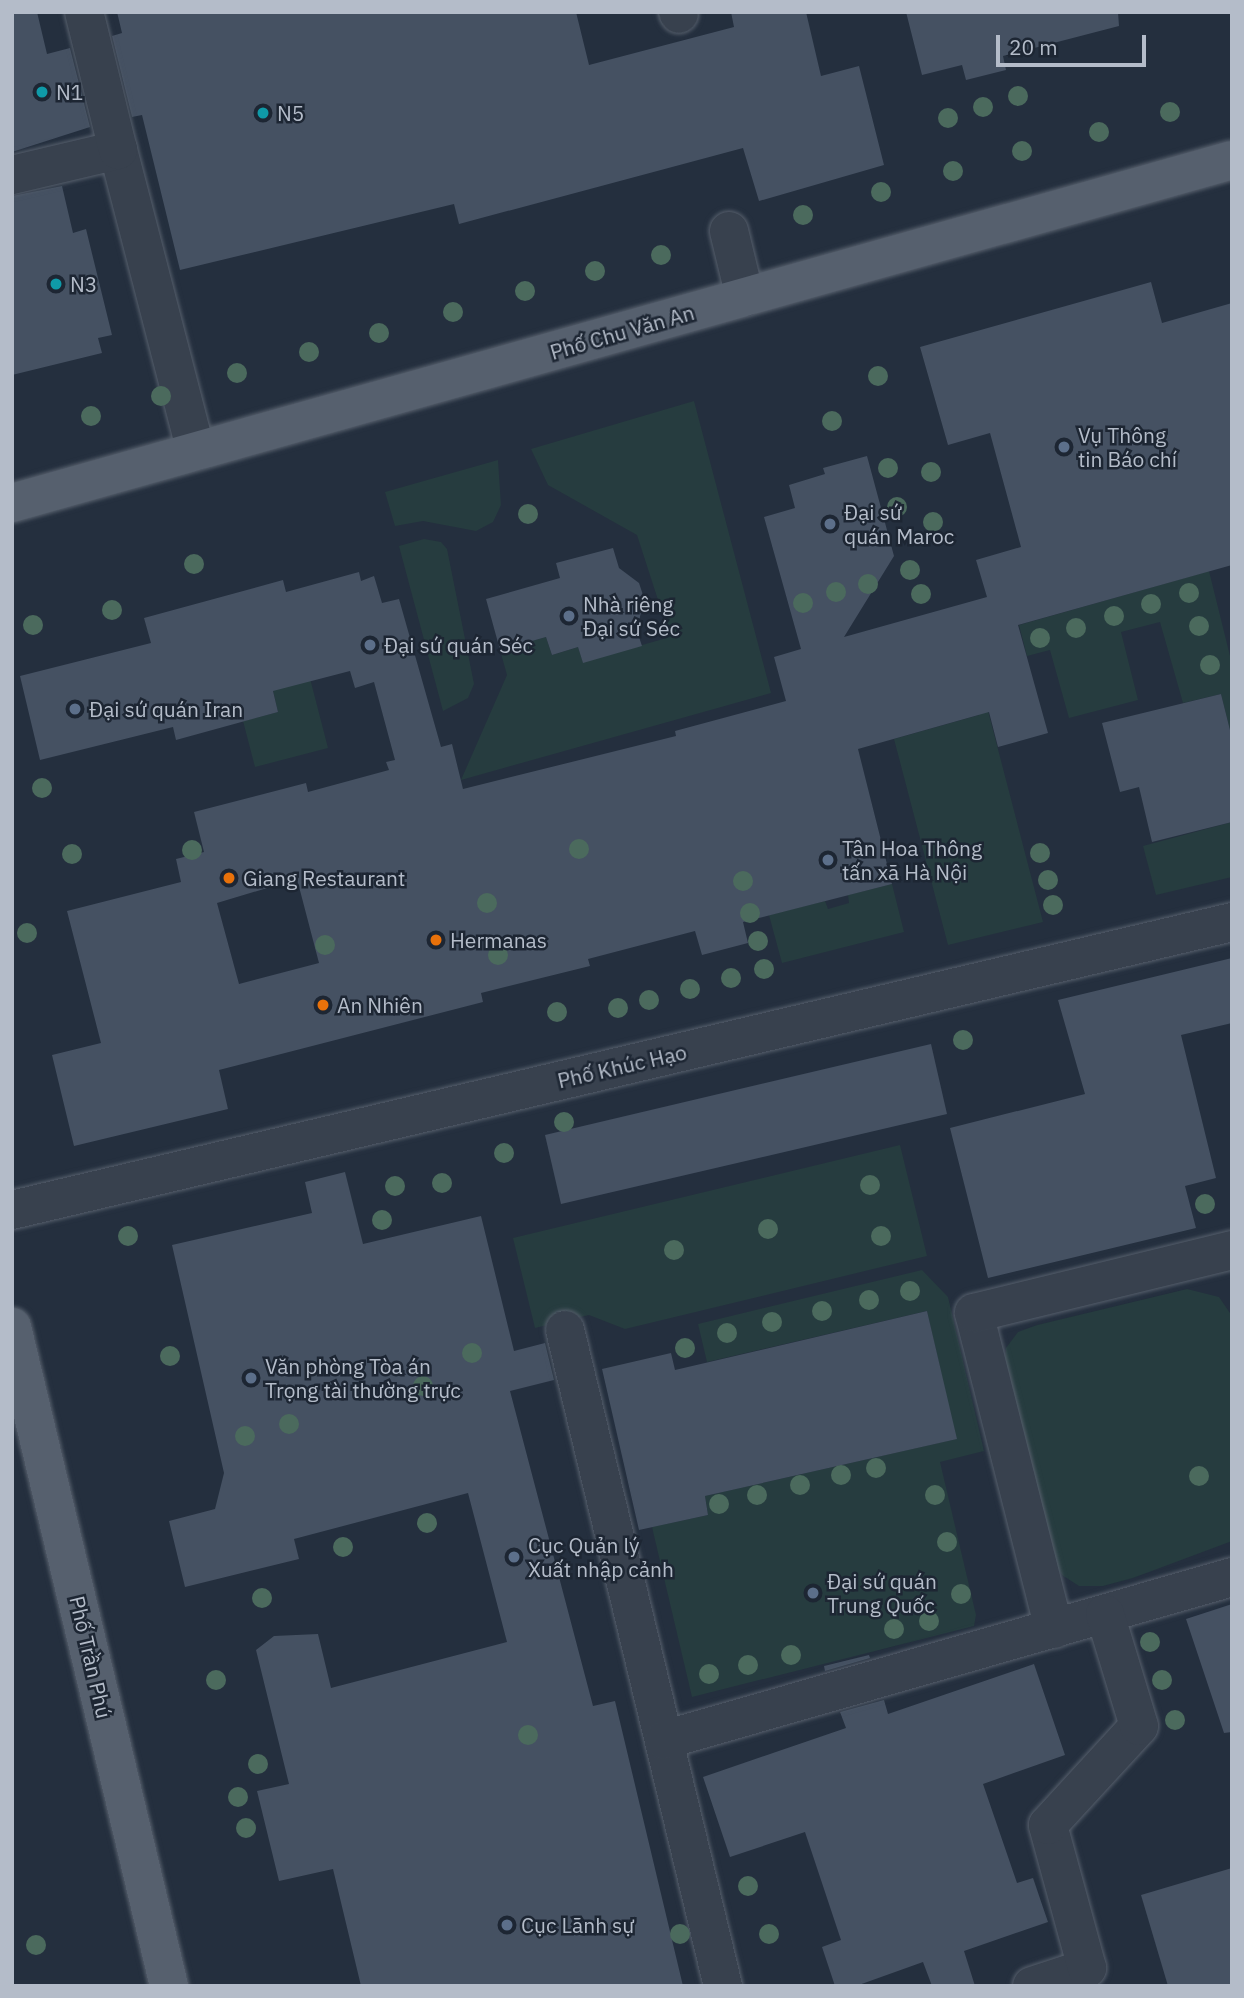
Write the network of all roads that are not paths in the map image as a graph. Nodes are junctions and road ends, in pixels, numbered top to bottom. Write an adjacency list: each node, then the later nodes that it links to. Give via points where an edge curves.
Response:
1 (84, 12): 2 (street)
2 (118, 150): 4 (street); 7 (street)
3 (1232, 160): 6 (main road, Phố Chu Văn An)
4 (12, 175)
5 (729, 231): 6 (street)
6 (745, 297): 7 (main road, Phố Chu Văn An)
7 (197, 451): 8 (main road, Phố Chu Văn An)
8 (12, 503)
9 (1232, 922): 10 (street, Phố Khúc Hạo)
10 (12, 1210)
11 (1232, 1250): 16 (street, via 974,1313)
12 (12, 1327): 18 (main road, Phố Trần Phú)
13 (565, 1330): 17 (street)
14 (1232, 1577): 15 (street)
15 (1105, 1614): 16 (street); 20 (street, via 1139,1726 1048,1825 1087,1968)
16 (1054, 1629): 17 (street)
17 (664, 1740): 19 (street)
18 (169, 1986)
19 (723, 1986)
20 (1031, 1986)

